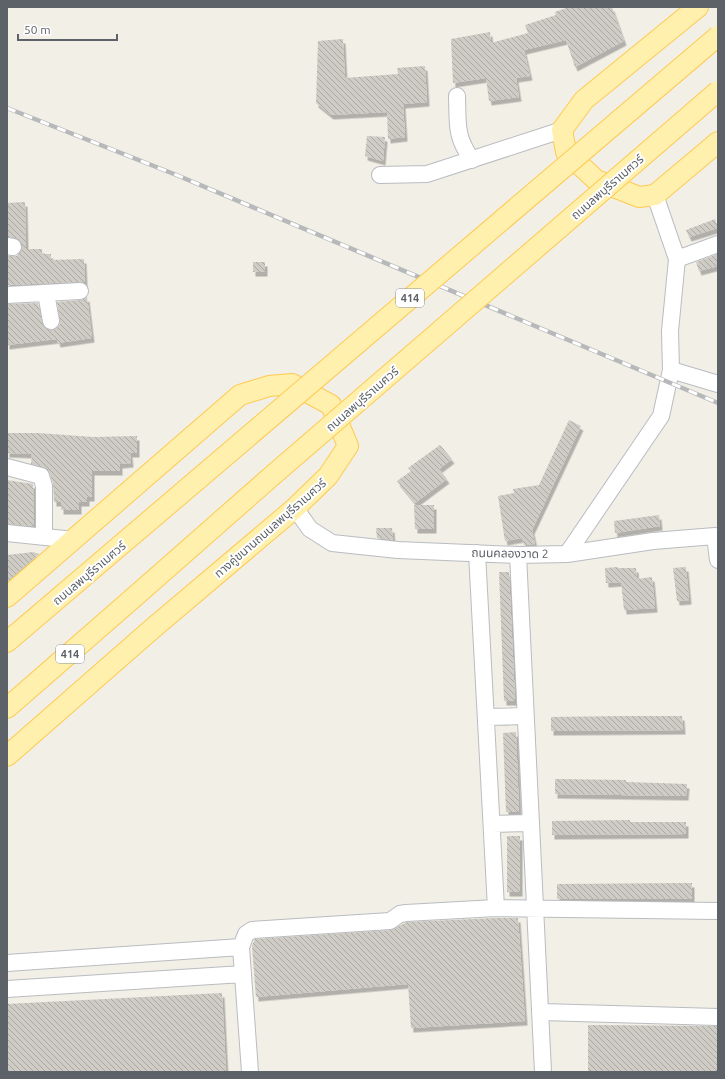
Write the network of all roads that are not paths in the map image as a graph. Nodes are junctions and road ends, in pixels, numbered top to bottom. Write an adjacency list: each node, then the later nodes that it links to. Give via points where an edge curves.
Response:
1 (698, 7): 5 (main road, via 584,100)
2 (718, 36): 29 (main road, ถนนลพบุรีราเมศวร์ / 414, bridge)
3 (718, 91): 30 (main road, ถนนลพบุรีราเมศวร์ / 414, bridge)
4 (457, 96): 7 (street, via 458,135)
5 (562, 130): 7 (street); 9 (main road, via 566,152 596,180 640,197)
6 (718, 142): 9 (main road)
7 (472, 160): 8 (street, via 427,174)
8 (380, 175)
9 (655, 196): 11 (street)
10 (718, 244): 11 (street)
11 (677, 259): 16 (street, via 670,331)
12 (80, 291): 13 (street)
13 (46, 293): 14 (street); 15 (street)
14 (7, 295)
15 (50, 321)
16 (671, 370): 17 (street); 26 (street, via 661,416)
17 (718, 384)
18 (7, 467): 21 (street, via 41,476 44,486)
19 (295, 508): 23 (main road, ทางคู่ขนานถนนลพบุรีราเมศวร์, via 328,476 348,446 331,405 292,384 269,386 240,395); 24 (street, ถนนคลองวาด 2, via 310,529 332,543 398,550); 33 (main road, ทางคู่ขนานถนนลพบุรีราเมศวร์)
20 (7, 533): 21 (street)
21 (44, 536): 23 (street)
22 (717, 536): 26 (street, ถนนคลองวาด 2, via 653,541); 27 (street, ถนนคลองวาด 2)
23 (74, 540): 28 (main road, ทางคู่ขนานถนนลพบุรีราเมศวร์)
24 (477, 553): 25 (street, ถนนคลองวาด 2); 32 (street)
25 (518, 554): 26 (street, ถนนคลองวาด 2); 31 (street)
26 (567, 554)
27 (718, 560)
28 (7, 596)
29 (7, 642)
30 (7, 708)
31 (525, 716): 32 (street); 34 (street)
32 (486, 717): 35 (street)
33 (7, 756)
34 (531, 823): 35 (street); 37 (street)
35 (492, 824): 36 (street)
36 (496, 908): 37 (street); 39 (street, via 400,914 390,921 252,930 246,934)
37 (535, 909): 38 (street); 45 (street)
38 (718, 911)
39 (241, 947): 40 (street); 42 (street)
40 (112, 956): 41 (street); 43 (street)
41 (7, 963)
42 (243, 974): 43 (street); 47 (street)
43 (114, 982): 44 (street)
44 (7, 989)
45 (541, 1012): 46 (street); 48 (street)
46 (718, 1017)
47 (250, 1072)
48 (542, 1072)

